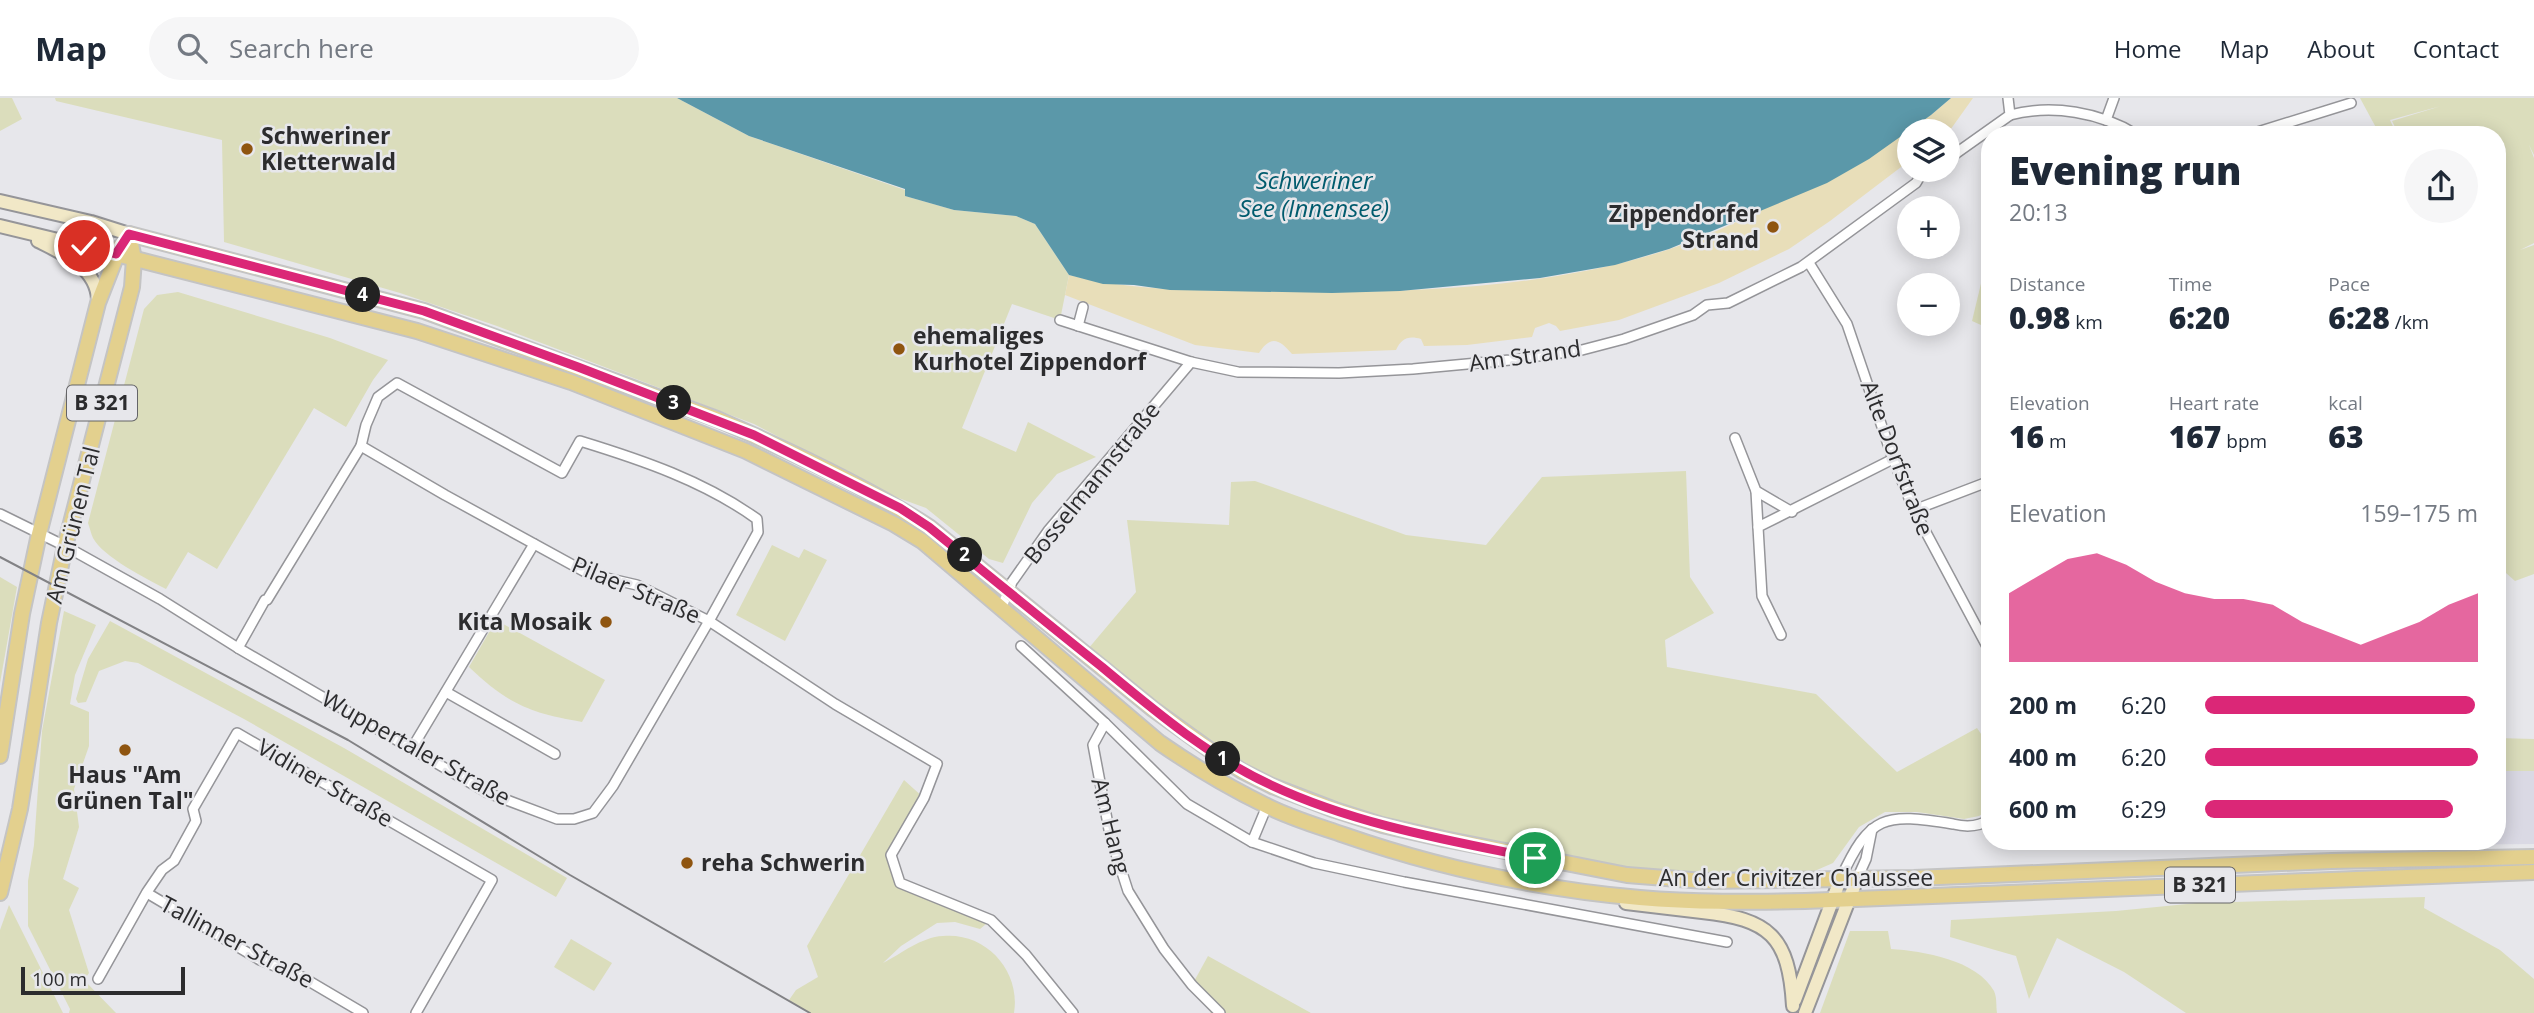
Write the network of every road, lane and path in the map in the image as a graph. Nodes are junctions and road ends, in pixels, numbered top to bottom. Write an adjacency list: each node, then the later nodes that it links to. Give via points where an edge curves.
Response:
1 (2008, 98): 4 (street)
2 (2114, 98): 5 (street)
3 (2351, 103): 8 (street)
4 (2010, 116): 5 (street, via 2037,109); 6 (street)
5 (2106, 120): 7 (street)
6 (1996, 126)
7 (2118, 126)
8 (2277, 126)
9 (1981, 136): 10 (street)
10 (1960, 151)
11 (1917, 182): 18 (street, Am Strand)
12 (0, 201): 15 (street, An der Crivitzer Chaussee)
13 (0, 226): 14 (street, An der Crivitzer Chaussee)
14 (19, 231): 16 (street, An der Crivitzer Chaussee); 19 (street, An der Crivitzer Chaussee, via 69,256 94,279)
15 (129, 234): 16 (main road, Am Grünen Tal / B 321); 17 (main road, Am Grünen Tal); 36 (main road, An der Crivitzer Chaussee / B 321, via 424,311 717,419 900,508)
16 (116, 254): 17 (main road, An der Crivitzer Chaussee); 19 (main road, Am Grünen Tal / B 321)
17 (134, 259): 35 (main road, Am Grünen Tal / B 321, via 131,292); 37 (main road, An der Crivitzer Chaussee / B 321, via 417,331 571,382 709,435 894,524 922,541)
18 (1809, 263): 23 (street, Am Strand, via 1728,303 1707,305 1693,316 1574,351 1339,373 1238,372); 26 (street, Alte Dorfstraße, via 1850,330)
19 (98, 303): 33 (main road, Am Grünen Tal / B 321)
20 (1083, 307): 22 (street)
21 (1060, 320): 22 (street, Am Strand)
22 (1078, 326): 23 (street, Am Strand)
23 (1191, 362): 36 (street, Bosselmannstraße, via 1048,531)
24 (1734, 438): 28 (street)
25 (361, 446): 34 (street, Pilaer Straße); 38 (street, Pilaer Straße, via 378,397 397,383 562,473 580,441 671,471 735,503 757,519 758,532); 42 (street, Pilaer Straße)
26 (1893, 459): 29 (street, Alte Dorfstraße); 30 (street)
27 (1981, 484): 29 (street)
28 (1756, 491): 30 (street); 32 (street)
29 (1914, 510): 40 (street, Alte Dorfstraße)
30 (1792, 512): 32 (street)
31 (0, 514): 33 (street, Wuppertaler Straße)
32 (1758, 527): 39 (street, via 1762,596)
33 (39, 534): 35 (street, Wuppertaler Straße); 47 (main road, Am Grünen Tal / B 321)
34 (534, 544): 38 (street, Pilaer Straße, via 589,574 637,585); 43 (street)
35 (65, 546): 42 (street, Wuppertaler Straße); 57 (main road, Am Grünen Tal / B 321, via 20,809)
36 (1008, 591): 37 (street, Bosselmannstraße); 56 (main road, An der Crivitzer Chaussee / B 321, via 1213,753 1272,786 1335,810 1444,839 1627,875 1704,881)
37 (1001, 609): 48 (main road, An der Crivitzer Chaussee / B 321, via 1160,743)
38 (709, 621): 45 (street, Wuppertaler Straße, via 593,813 557,819 488,793); 66 (street, via 937,764 924,798 891,855 900,883 991,920)
39 (1781, 635)
40 (1981, 635)
41 (1021, 646): 44 (street)
42 (238, 649): 45 (street, Wuppertaler Straße)
43 (446, 692): 45 (street); 46 (street)
44 (1105, 723): 51 (street, via 1187,804); 67 (street, Am Hang, via 1093,745 1110,835 1128,891 1164,949)
45 (412, 748)
46 (555, 754)
47 (0, 756)
48 (1267, 806): 51 (street); 54 (main road, An der Crivitzer Chaussee / B 321, via 1396,852)
49 (1981, 824): 50 (street, via 1896,818)
50 (1872, 829): 55 (street); 56 (street, via 1855,849)
51 (1252, 842): 61 (street, via 1327,866)
52 (2534, 857): 55 (main road, An der Crivitzer Chaussee / B 321)
53 (2534, 872): 59 (main road, An der Crivitzer Chaussee / B 321)
54 (1510, 879): 60 (main road, An der Crivitzer Chaussee / B 321, via 1641,898); 63 (street, B 321, via 1587,898 1748,920 1770,933 1779,947 1788,967)
55 (1857, 879): 56 (main road, An der Crivitzer Chaussee / B 321); 59 (street)
56 (1840, 880): 60 (street)
57 (0, 893)
58 (146, 893): 62 (street, Vidiner Straße); 64 (street, Tallinner Straße); 65 (street, Vidiner Straße, via 174,861 197,821 193,809 237,733 492,880)
59 (1850, 899): 60 (main road, An der Crivitzer Chaussee / B 321); 68 (street)
60 (1833, 900): 63 (street)
61 (1727, 942)
62 (98, 979)
63 (1792, 1010)
64 (362, 1013)
65 (416, 1013)
66 (1073, 1013)
67 (1220, 1013)
68 (1805, 1013)

